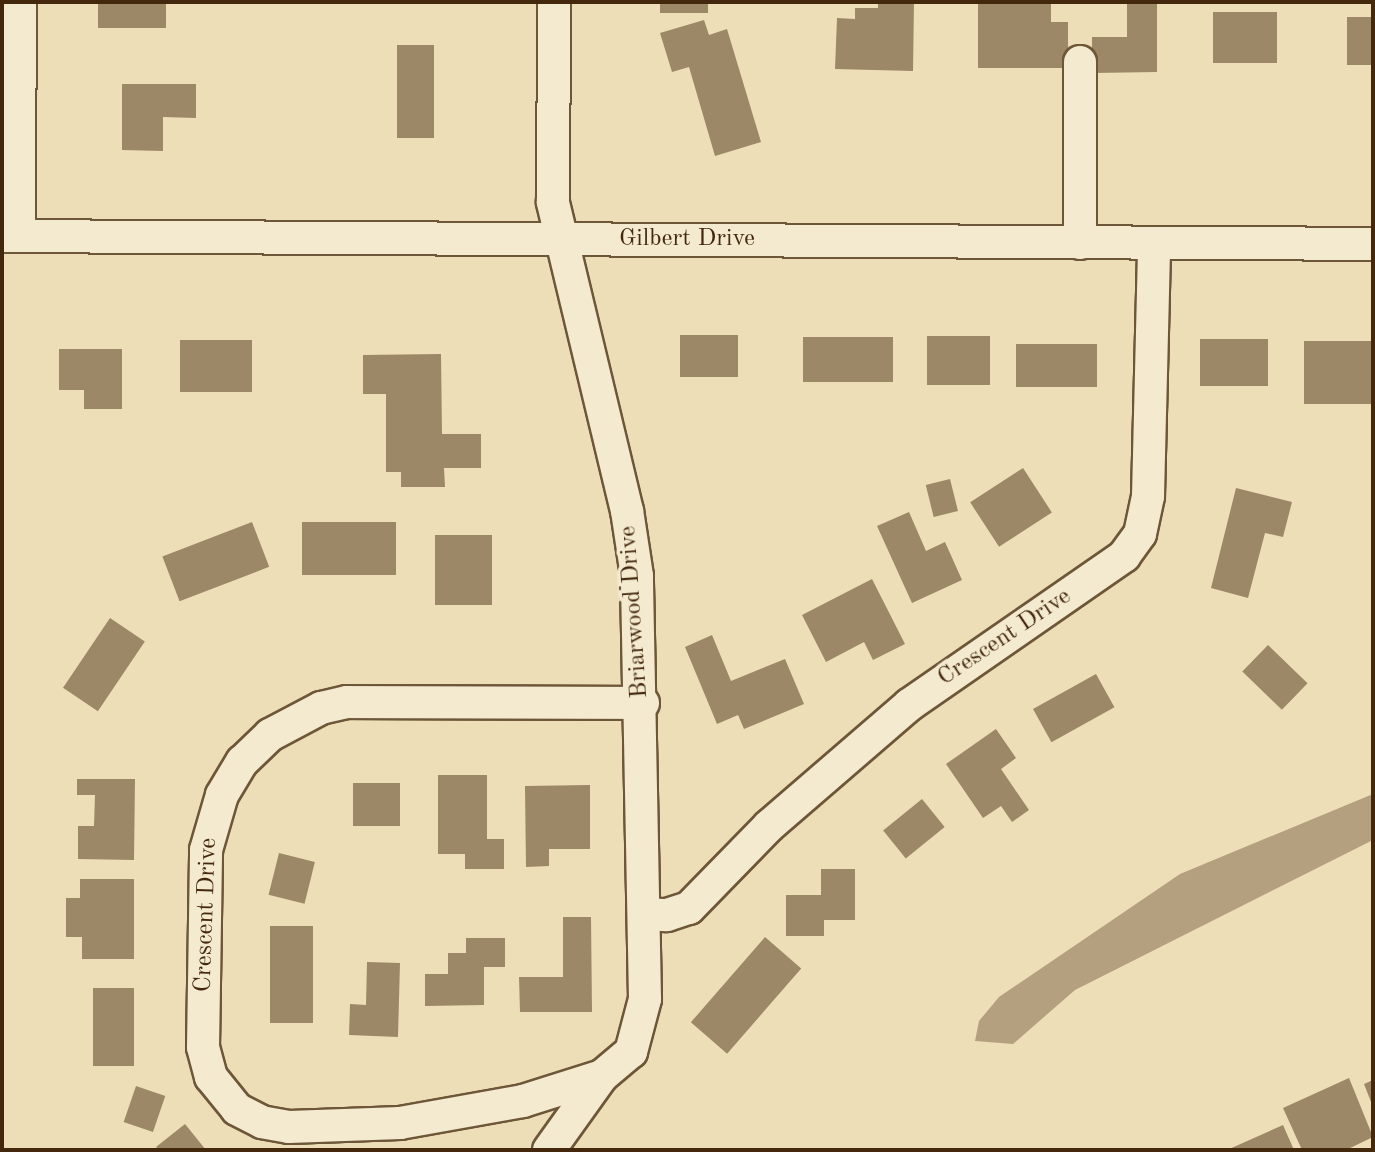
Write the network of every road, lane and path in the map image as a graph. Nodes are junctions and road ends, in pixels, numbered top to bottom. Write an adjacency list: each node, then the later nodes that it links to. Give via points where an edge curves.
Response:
1 (20, 2): 4 (street)
2 (554, 2): 5 (street, Briarwood Drive, via 550,172)
3 (1080, 62): 6 (street)
4 (10, 236): 5 (street, Gilbert Drive)
5 (565, 239): 6 (street, Gilbert Drive); 9 (street, Briarwood Drive, via 627,511 640,609)
6 (1080, 243): 7 (street, Gilbert Drive)
7 (1154, 244): 8 (street, Gilbert Drive); 10 (street, Crescent Drive, via 1148,496 1140,534 1124,556 909,705 769,826 689,908)
8 (1373, 244)
9 (643, 703): 10 (street, Briarwood Drive); 11 (street, Crescent Drive, via 347,702 321,708 270,735 242,762 222,795 206,850 203,1047 211,1077 237,1109 262,1122 289,1127 400,1123 523,1101)
10 (645, 914): 11 (street, Briarwood Drive, via 640,1032 631,1052)
11 (602, 1076): 12 (street, Briarwood Drive)
12 (549, 1150)

